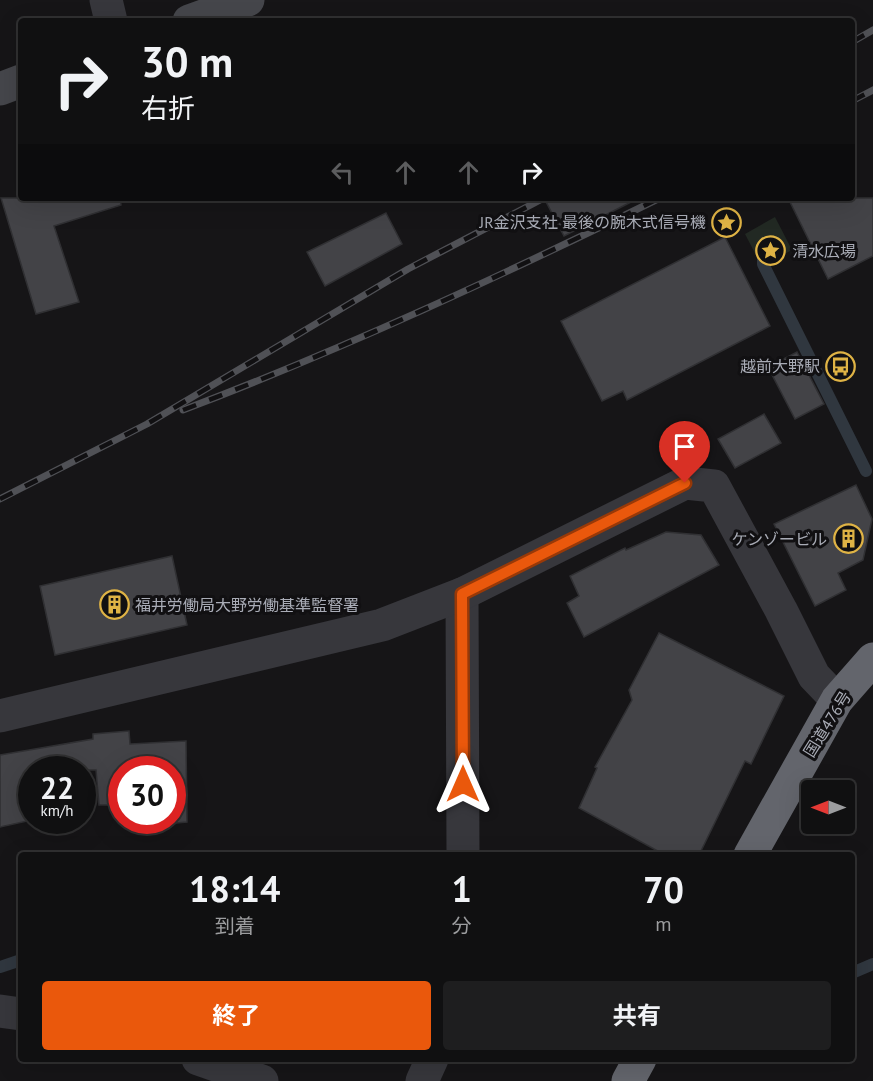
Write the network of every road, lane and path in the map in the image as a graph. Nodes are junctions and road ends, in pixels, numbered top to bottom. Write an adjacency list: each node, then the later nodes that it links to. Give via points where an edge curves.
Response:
1 (106, 0): 3 (street)
2 (248, 0): 4 (street)
3 (110, 18)
4 (197, 18)
5 (18, 82): 6 (street)
6 (0, 89)
7 (462, 594): 9 (street, via 685,483 714,486 814,676); 10 (street, via 382,625); 11 (street)
8 (873, 659): 9 (highway, 国道476号)
9 (837, 700): 12 (highway, 国道476号)
10 (0, 716)
11 (463, 852)
12 (752, 852)
13 (0, 1011): 14 (street)
14 (18, 1014)
15 (207, 1062): 17 (street)
16 (638, 1062): 18 (highway)
17 (262, 1081)
18 (628, 1081)

